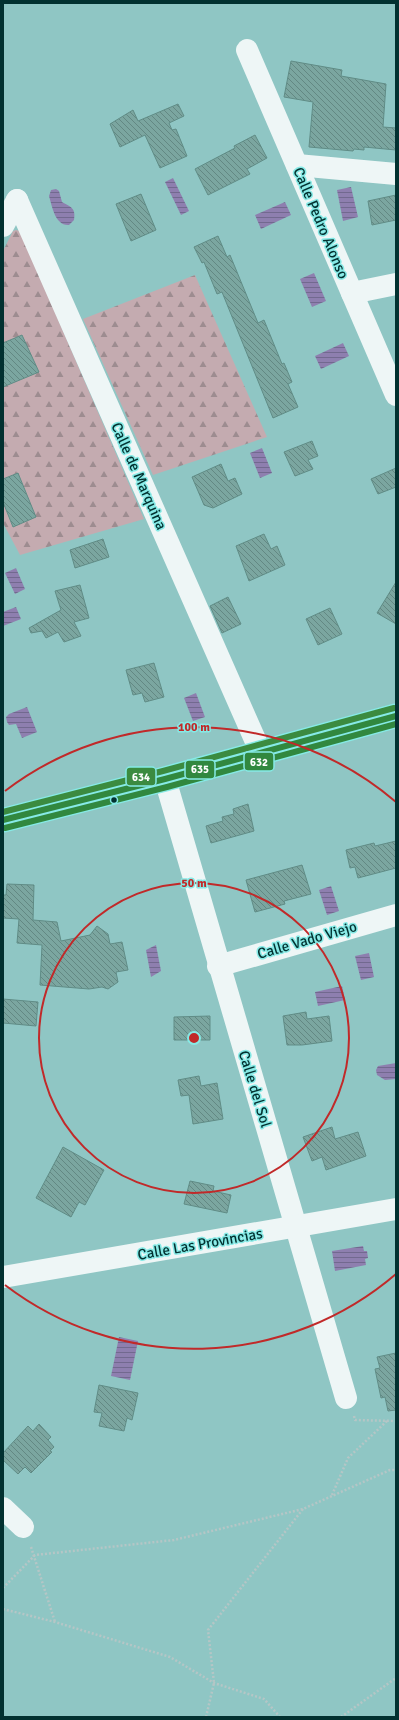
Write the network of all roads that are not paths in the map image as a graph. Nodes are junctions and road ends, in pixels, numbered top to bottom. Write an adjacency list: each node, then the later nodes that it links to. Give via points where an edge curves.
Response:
1 (247, 50): 2 (street, Calle Pedro Alonso)
2 (297, 165): 3 (street); 6 (street, Calle Pedro Alonso)
3 (396, 174)
4 (3, 226): 9 (street, Calle de Marquina, via 17,200)
5 (396, 284): 6 (street)
6 (352, 293): 7 (street, Calle Pedro Alonso)
7 (396, 395)
8 (396, 716): 9 (street)
9 (261, 753): 10 (street)
10 (165, 779): 11 (street); 13 (street, Calle del Sol)
11 (3, 820)
12 (396, 915): 13 (street, Calle Vado Viejo)
13 (218, 966): 15 (street, Calle del Sol)
14 (396, 1209): 15 (street, Calle Las Provincias)
15 (296, 1227): 16 (street, Calle Las Provincias); 17 (street, Calle del Sol)
16 (3, 1277)
17 (346, 1398)
18 (3, 1508): 19 (street)
19 (23, 1527)

